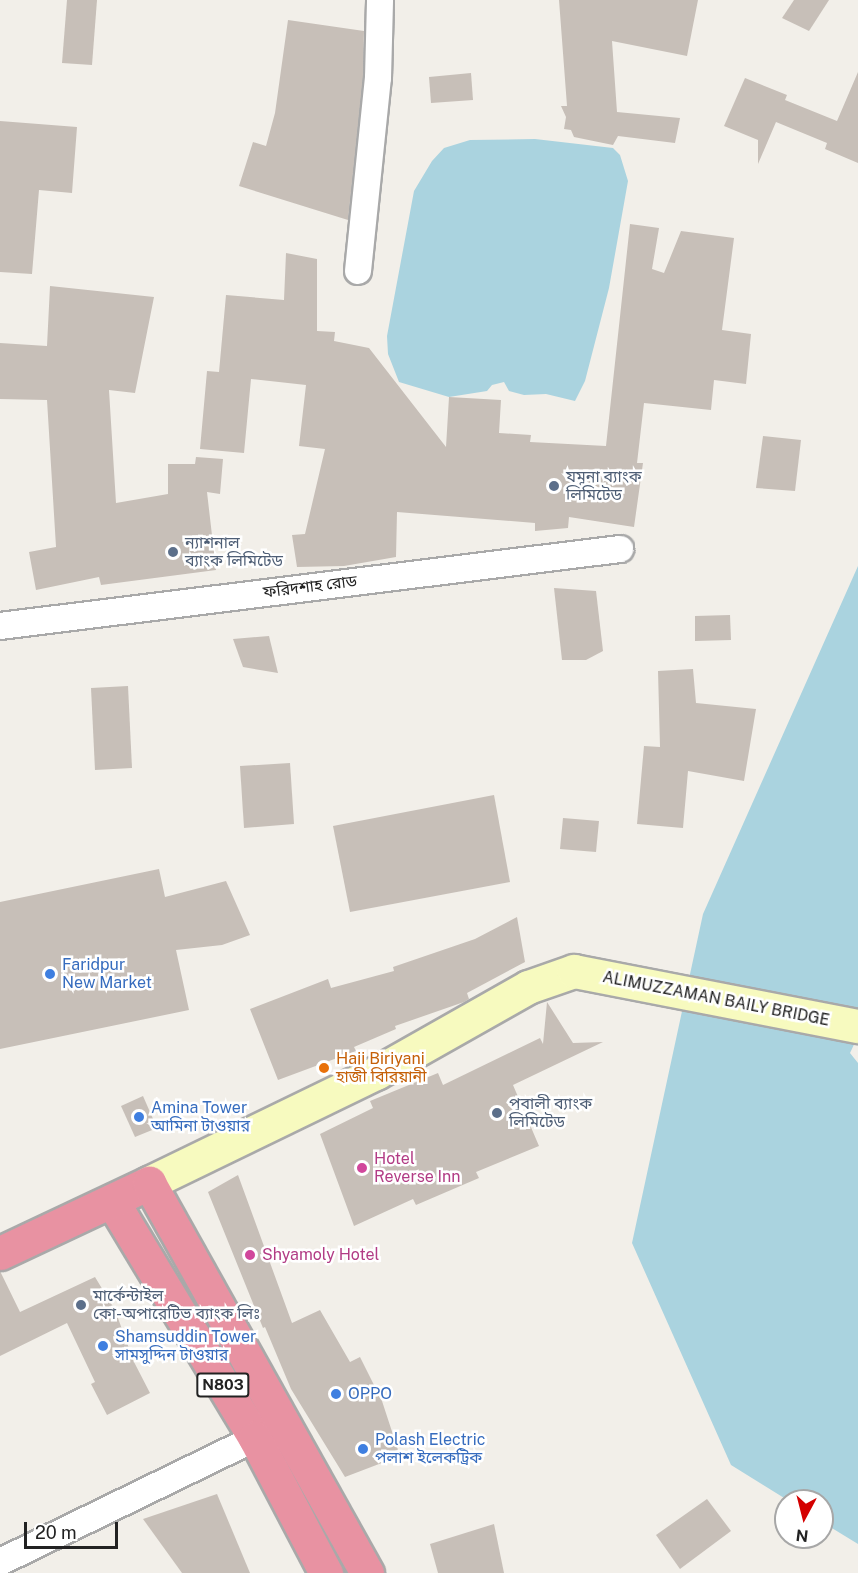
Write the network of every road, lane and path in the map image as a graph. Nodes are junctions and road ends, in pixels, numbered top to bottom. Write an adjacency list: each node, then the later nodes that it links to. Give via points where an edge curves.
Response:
1 (380, 0): 2 (street, via 378,78)
2 (358, 271)
3 (620, 549): 4 (street, ফরিদশাহ রোড)
4 (0, 626)
5 (858, 1026): 6 (main road, ALIMUZZAMAN BAILY BRIDGE, via 574,971 528,987 376,1073)
6 (149, 1183): 7 (highway); 12 (highway, N803)
7 (112, 1201): 8 (highway); 9 (highway, N803)
8 (0, 1253)
9 (255, 1438): 10 (street); 11 (highway, N803)
10 (0, 1562)
11 (326, 1573)
12 (367, 1573)

